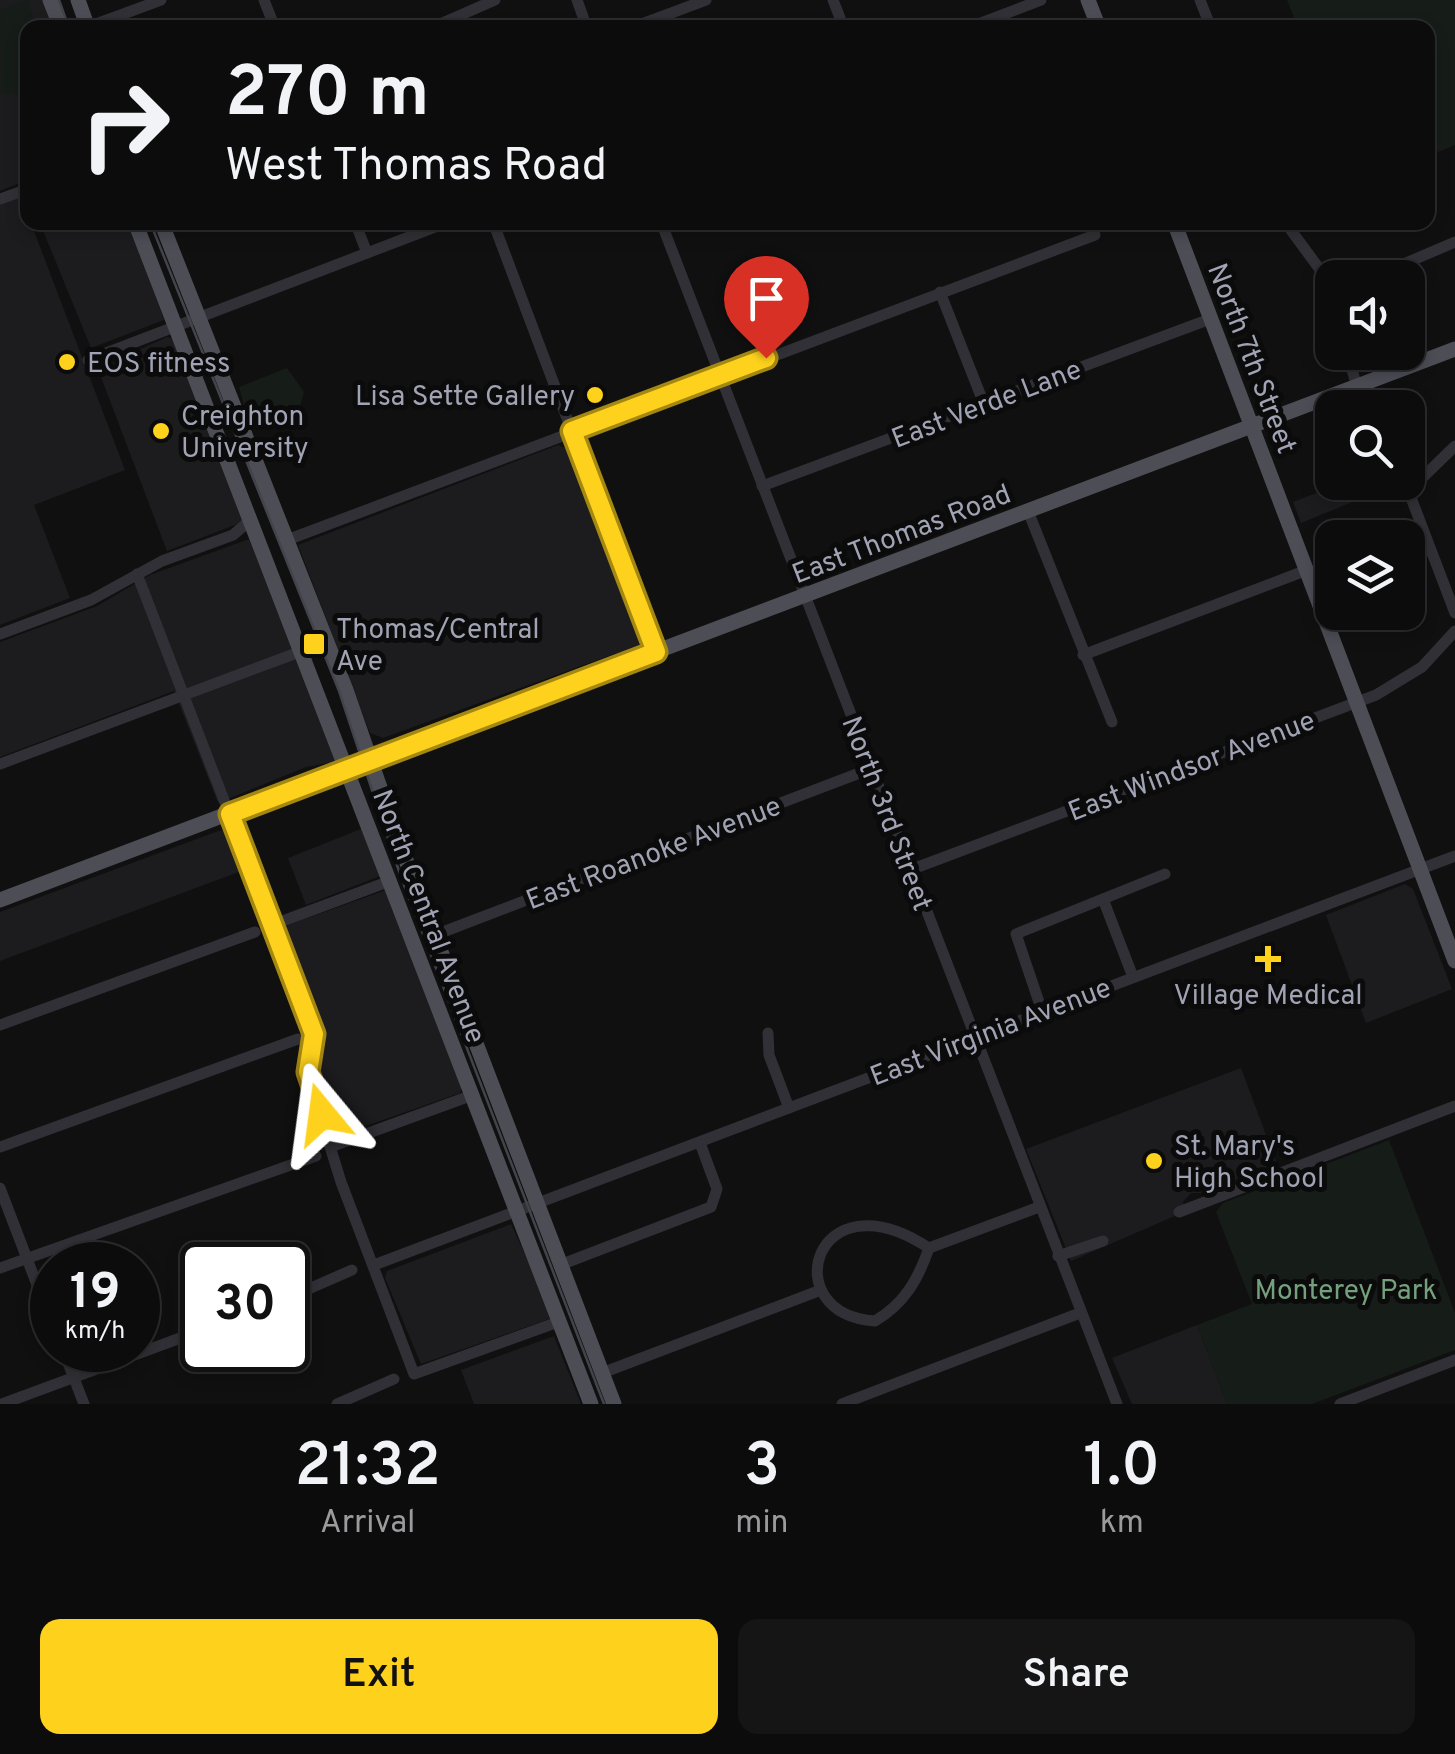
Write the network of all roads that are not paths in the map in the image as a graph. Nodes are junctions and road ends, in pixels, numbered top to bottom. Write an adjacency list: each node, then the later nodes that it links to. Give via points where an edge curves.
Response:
1 (161, 0): 5 (street)
2 (495, 0): 6 (street)
3 (706, 0): 7 (street)
4 (1041, 0): 8 (street)
5 (107, 20)
6 (449, 20)
7 (652, 20)
8 (989, 20)
9 (138, 230): 25 (main road, North Central Avenue)
10 (163, 230): 23 (main road, North Central Avenue)
11 (358, 230): 19 (street)
12 (427, 230): 19 (street)
13 (495, 230): 34 (street)
14 (664, 230): 29 (street, North 3rd Street)
15 (1177, 230): 24 (main road, North 7th Street)
16 (1290, 230): 21 (street)
17 (1094, 235): 22 (street)
18 (1455, 242): 20 (street)
19 (367, 253): 23 (street)
20 (1413, 260)
21 (1315, 263)
22 (940, 292): 29 (street); 32 (street)
23 (197, 318): 25 (street); 43 (main road, North Central Avenue)
24 (1210, 319): 32 (street, East Verde Lane); 33 (main road, North 7th Street)
25 (175, 326): 27 (street); 37 (main road, North Central Avenue)
26 (1455, 349): 30 (main road, East Thomas Road)
27 (88, 360)
28 (1355, 370): 30 (street)
29 (720, 375): 34 (street); 38 (street, North 3rd Street)
30 (1362, 385): 31 (street); 33 (main road, East Thomas Road)
31 (1365, 390)
32 (984, 404): 38 (street, East Verde Lane)
33 (1252, 428): 41 (main road, East Thomas Road); 45 (main road, North 7th Street)
34 (572, 431): 43 (street); 52 (street)
35 (1455, 446): 36 (street)
36 (1425, 475)
37 (237, 484): 40 (main road, North Central Avenue); 43 (main road, via 261,527)
38 (762, 486): 47 (street, North 3rd Street)
39 (1412, 500): 48 (street)
40 (248, 510): 42 (street, via 247,523); 44 (main road, North Central Avenue)
41 (1028, 511): 47 (main road, East Thomas Road); 53 (street)
42 (233, 535): 44 (street); 46 (street)
43 (287, 540): 57 (main road, North Central Avenue)
44 (260, 542): 51 (main road, North Central Avenue)
45 (1307, 570): 53 (street); 55 (main road, North 7th Street)
46 (137, 574): 50 (street, via 91,600); 54 (street)
47 (804, 596): 52 (main road, East Thomas Road); 59 (street, North 3rd Street)
48 (1455, 613)
49 (1455, 631): 55 (street, East Windsor Avenue, via 1422,667)
50 (0, 634)
51 (302, 651): 54 (street); 60 (main road, North Central Avenue)
52 (656, 652): 57 (main road, East Thomas Road)
53 (1082, 655): 56 (street)
54 (185, 695): 58 (street); 61 (street)
55 (1356, 703): 63 (street, East Windsor Avenue); 64 (main road, North 7th Street)
56 (1112, 722)
57 (368, 762): 60 (main road, East Thomas Road); 71 (main road, North Central Avenue)
58 (0, 764)
59 (870, 769): 63 (street, North 3rd Street); 71 (street, East Roanoke Avenue)
60 (348, 770): 61 (main road, East Thomas Road); 66 (main road, North Central Avenue)
61 (230, 814): 67 (main road, East Thomas Road); 69 (street)
62 (1455, 856): 64 (street, East Virginia Avenue)
63 (910, 870): 77 (street, North 3rd Street)
64 (1420, 870): 72 (main road, North 7th Street); 73 (street, East Virginia Avenue)
65 (1165, 874): 68 (street)
66 (390, 882): 69 (street); 79 (main road, North Central Avenue)
67 (0, 900)
68 (1103, 900): 73 (street); 74 (street, via 1016,934)
69 (272, 925): 83 (street, via 314,1034 308,1072)
70 (255, 932): 75 (street)
71 (435, 934): 88 (main road, North Central Avenue)
72 (1455, 961)
73 (1133, 977): 74 (street, East Virginia Avenue)
74 (1042, 1011): 77 (street, East Virginia Avenue)
75 (0, 1024)
76 (768, 1033): 81 (street)
77 (974, 1037): 81 (street, East Virginia Avenue); 87 (street, North 3rd Street)
78 (298, 1039): 84 (street)
79 (470, 1096): 83 (street); 88 (main road, North Central Avenue)
80 (1455, 1106): 89 (street)
81 (789, 1108): 82 (street, East Virginia Avenue)
82 (700, 1143): 88 (street, East Virginia Avenue); 95 (street, via 717,1189 711,1207)
83 (333, 1146): 96 (street)
84 (0, 1147)
85 (316, 1156): 93 (street)
86 (0, 1188): 93 (street)
87 (1039, 1207): 91 (street); 92 (street, North 3rd Street)
88 (525, 1208): 95 (main road, North Central Avenue); 96 (street, East Virginia Avenue); 102 (main road, North Central Avenue)
89 (1178, 1212)
90 (1103, 1241): 92 (street)
91 (930, 1248): 100 (street, via 909,1292 875,1321 840,1314); 100 (street, via 910,1236 840,1229 820,1257)
92 (1058, 1256): 101 (street, North 3rd Street)
93 (28, 1258): 94 (street); 97 (street)
94 (30, 1264)
95 (560, 1265): 106 (main road, North Central Avenue)
96 (374, 1266): 102 (street, via 414,1374)
97 (0, 1268)
98 (352, 1270): 99 (street)
99 (310, 1288)
100 (821, 1290): 106 (street)
101 (1080, 1313): 114 (street); 115 (street, North 3rd Street)
102 (558, 1322): 112 (main road, North Central Avenue)
103 (180, 1338): 107 (street)
104 (1455, 1360): 116 (street)
105 (72, 1372): 107 (street)
106 (602, 1373): 113 (main road, North Central Avenue)
107 (74, 1377): 109 (street); 110 (street)
108 (394, 1378): 111 (street)
109 (2, 1404)
110 (84, 1404)
111 (337, 1404)
112 (590, 1404)
113 (614, 1404)
114 (842, 1404)
115 (1117, 1404)
116 (1340, 1404)

